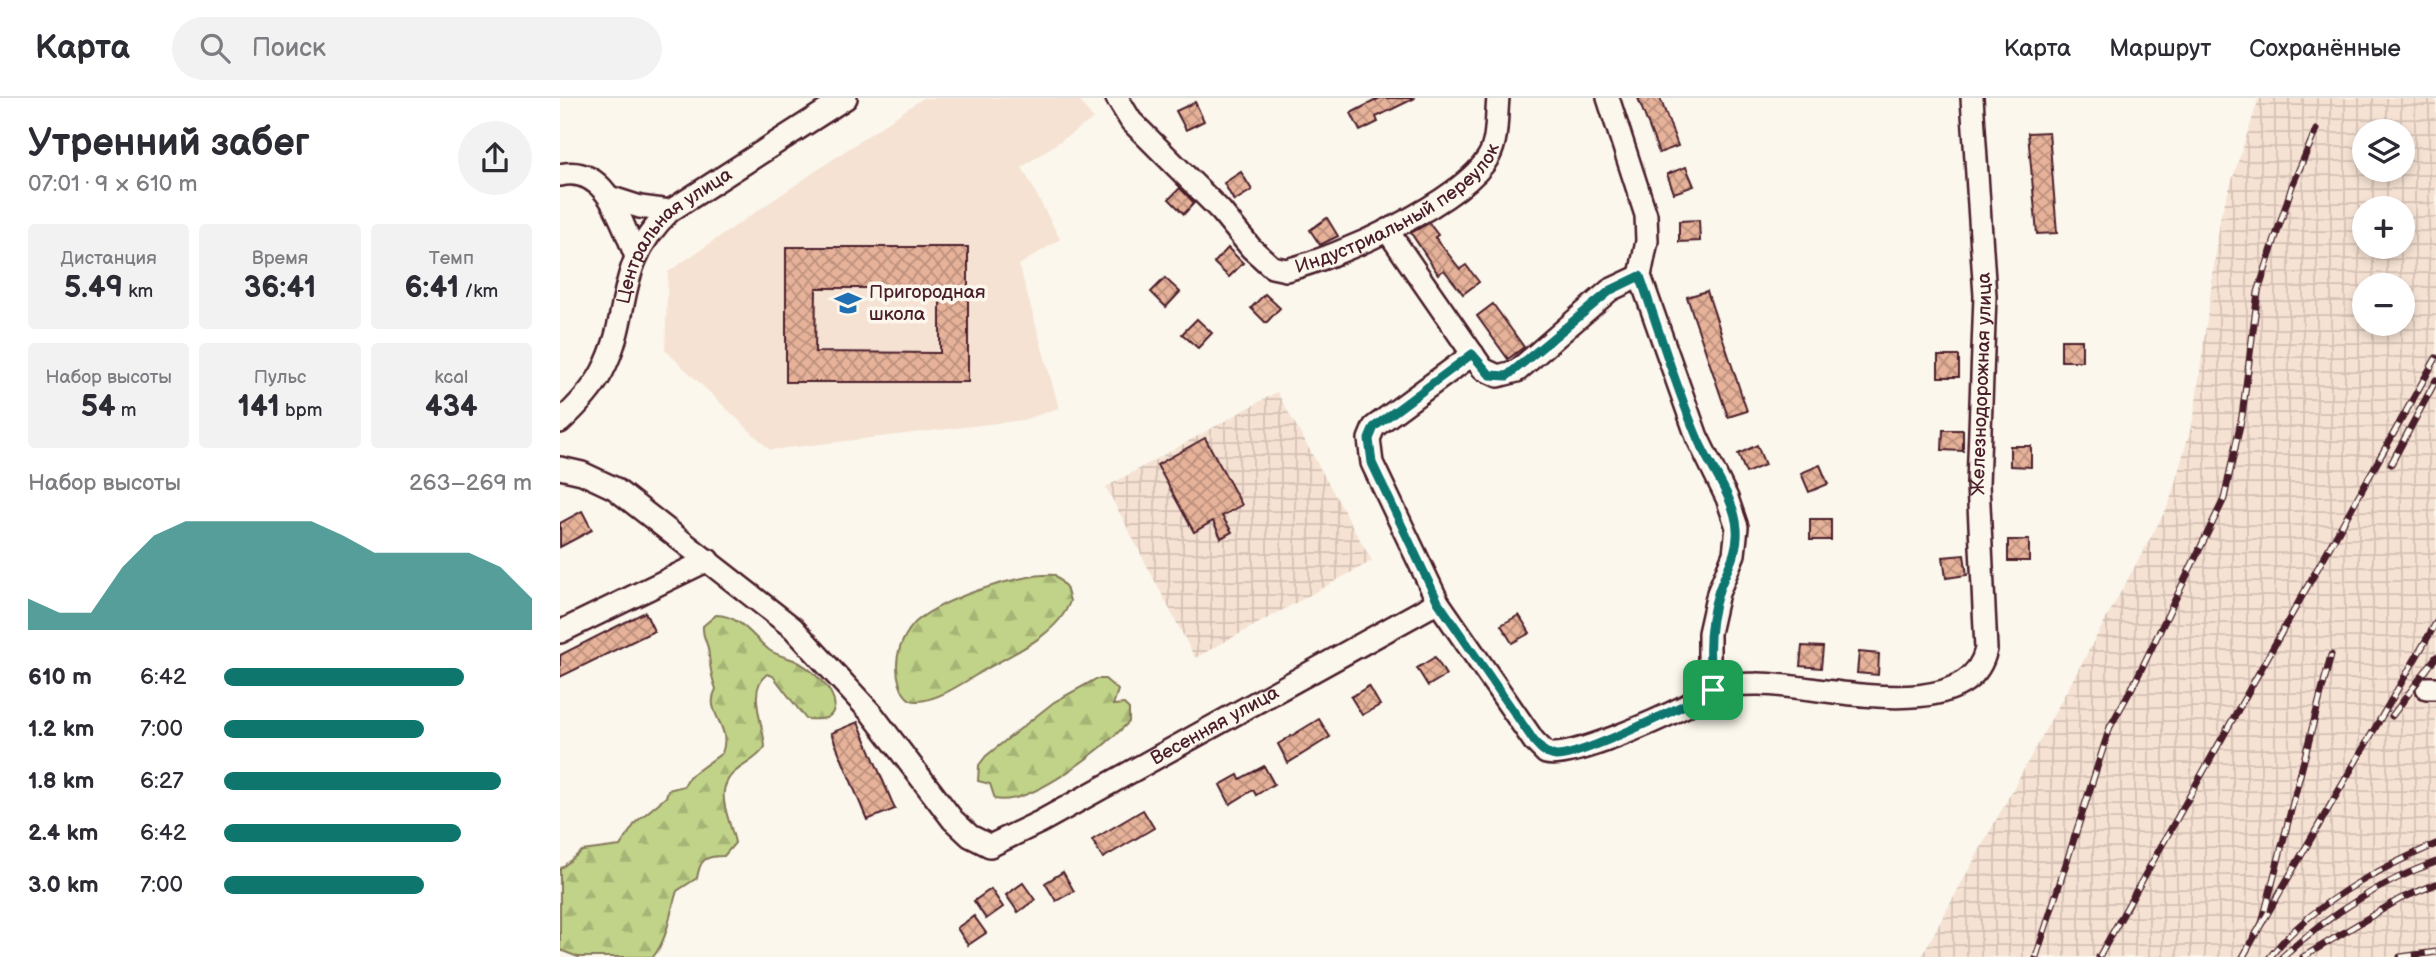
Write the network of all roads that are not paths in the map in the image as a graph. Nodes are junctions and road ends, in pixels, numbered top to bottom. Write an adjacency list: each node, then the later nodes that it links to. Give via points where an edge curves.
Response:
1 (846, 98): 8 (street, Центральная улица)
2 (1117, 98): 9 (street, Индустриальный переулок, via 1131,121 1272,267 1300,266)
3 (1498, 98): 9 (street, Индустриальный переулок, via 1491,153 1479,172)
4 (1608, 98): 11 (street, via 1646,215 1647,241)
5 (1972, 98): 18 (street, Железнодорожная улица, via 1984,296 1978,484 1986,638 1979,667 1956,685 1894,698 1786,684)
6 (560, 175): 7 (street, via 584,177)
7 (612, 198): 8 (street); 10 (street)
8 (670, 211): 10 (street, Центральная улица)
9 (1387, 230): 12 (street)
10 (635, 254): 13 (street, Центральная улица, via 601,374)
11 (1640, 276): 12 (street, via 1611,290 1507,376 1490,375); 18 (street, via 1697,437 1737,527 1734,554 1709,633)
12 (1472, 354): 16 (street, via 1374,427 1369,439 1372,463)
13 (560, 422)
14 (560, 468): 15 (street, via 614,488)
15 (708, 560): 16 (street, Весенняя улица, via 808,643 872,714 953,820 990,846); 17 (street)
16 (1438, 602): 18 (street, via 1546,753 1568,755 1684,707)
17 (560, 632)
18 (1713, 690)

